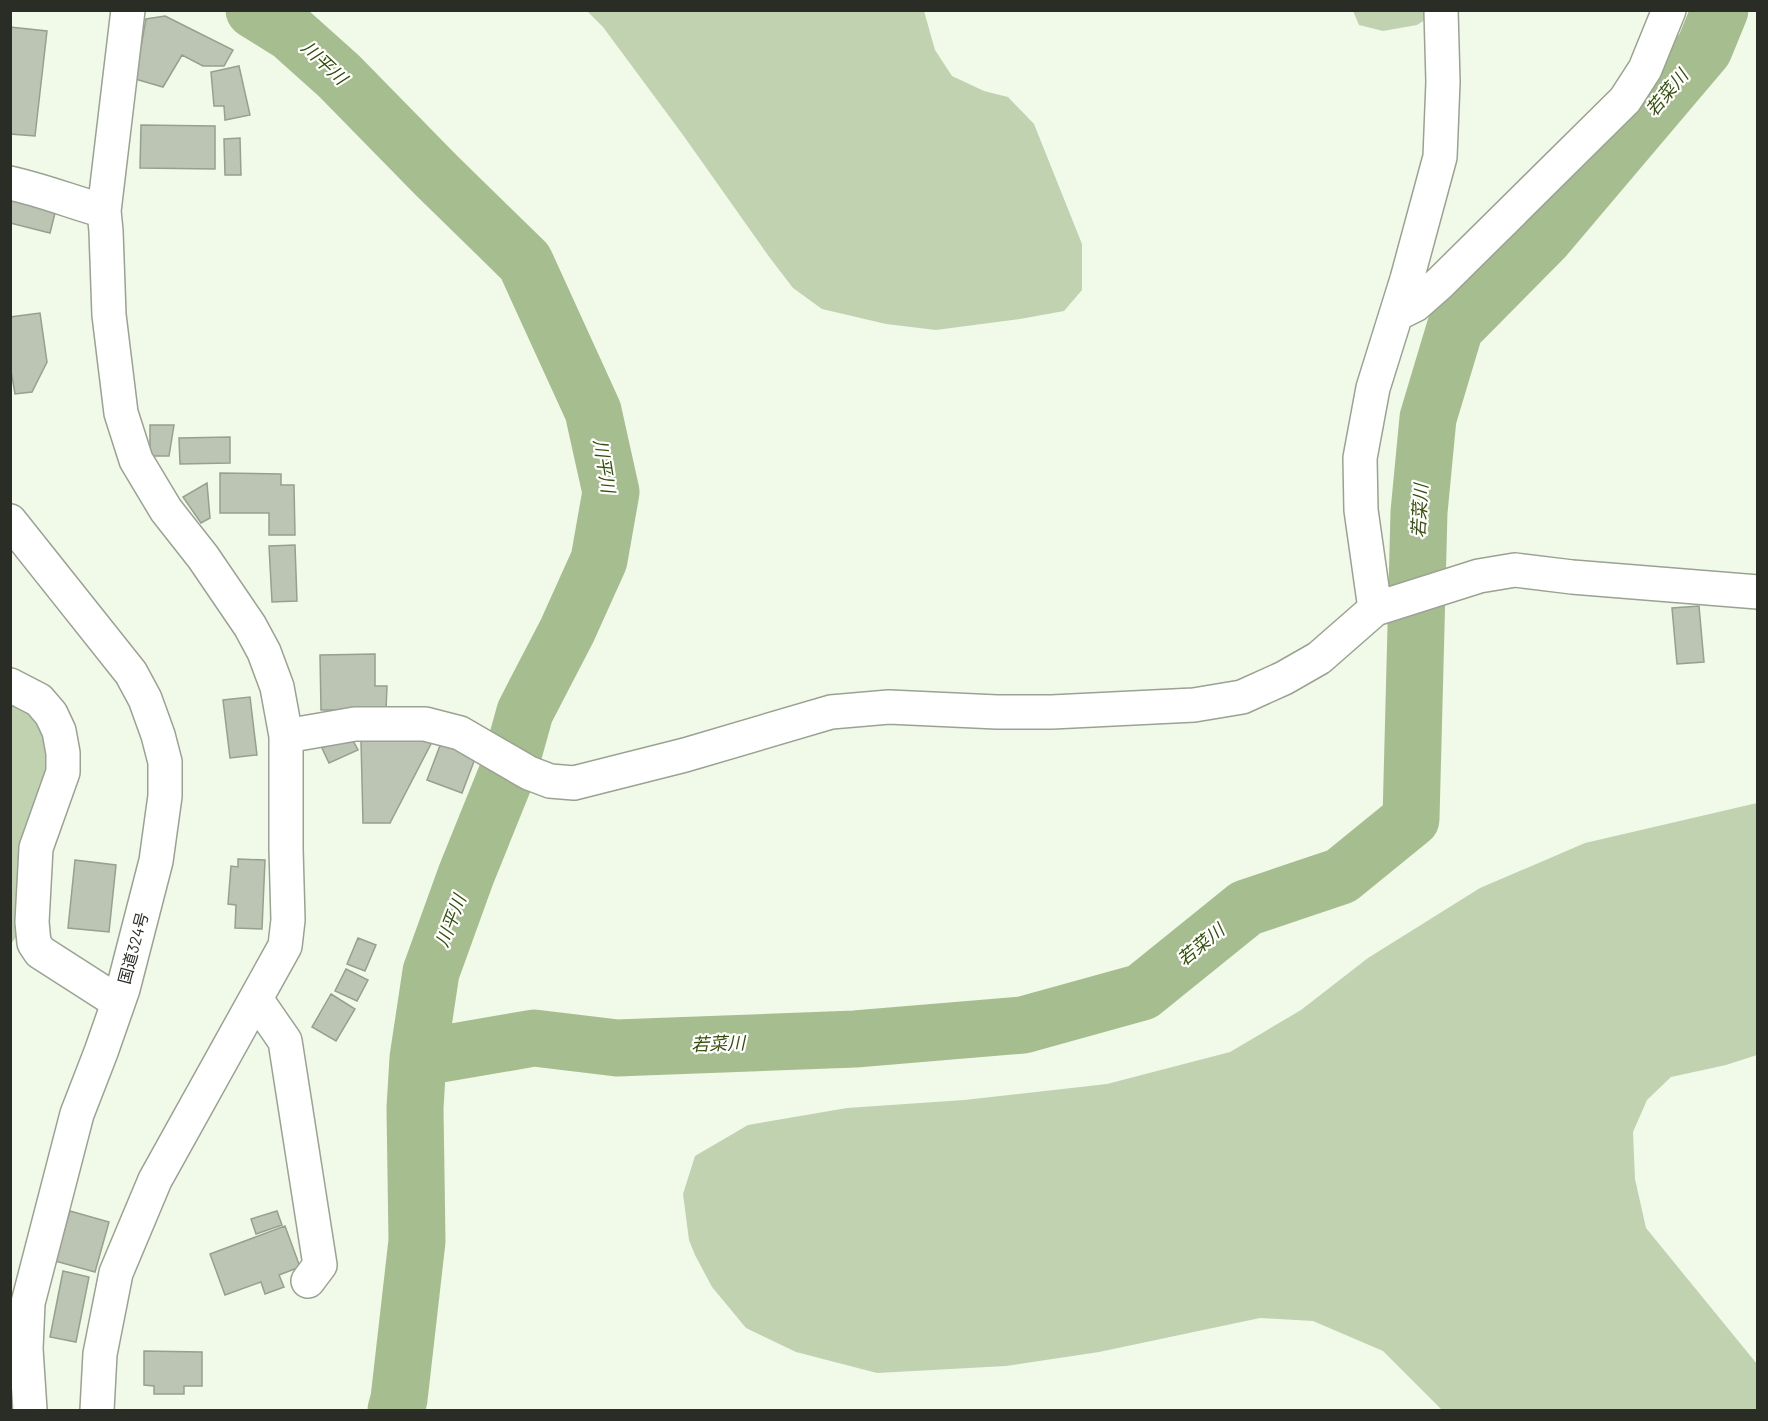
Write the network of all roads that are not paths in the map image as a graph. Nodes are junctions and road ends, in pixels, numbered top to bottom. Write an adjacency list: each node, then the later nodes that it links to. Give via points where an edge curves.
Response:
1 (128, 10): 5 (main road)
2 (1442, 10): 6 (main road, via 1440,157)
3 (1669, 10): 6 (main road, via 1645,69 1624,100 1440,284)
4 (10, 183): 5 (main road)
5 (104, 211): 11 (main road, via 109,315 121,413 136,460 166,510 255,634 277,687)
6 (1397, 314): 9 (main road, via 1373,388 1360,459 1361,510)
7 (10, 521): 13 (main road, 国道324号, via 131,673 145,699 165,762 165,796 156,861)
8 (1758, 592): 9 (main road, via 1515,570 1479,576)
9 (1381, 607): 11 (main road, via 1319,657 1242,697 1194,705 1052,712 889,707 831,712 574,783 550,781 529,773 460,733 425,724 355,724)
10 (10, 685): 13 (main road, via 39,700 51,714 63,753 63,772 36,848 34,943 40,952)
11 (286, 736): 12 (main road, via 285,946)
12 (255, 999): 14 (main road, via 285,1041 320,1265); 16 (main road, via 155,1180 116,1273 100,1354)
13 (118, 1002): 15 (main road, 国道324号, via 77,1114 28,1303)
14 (308, 1281)
15 (30, 1410)
16 (97, 1410)

